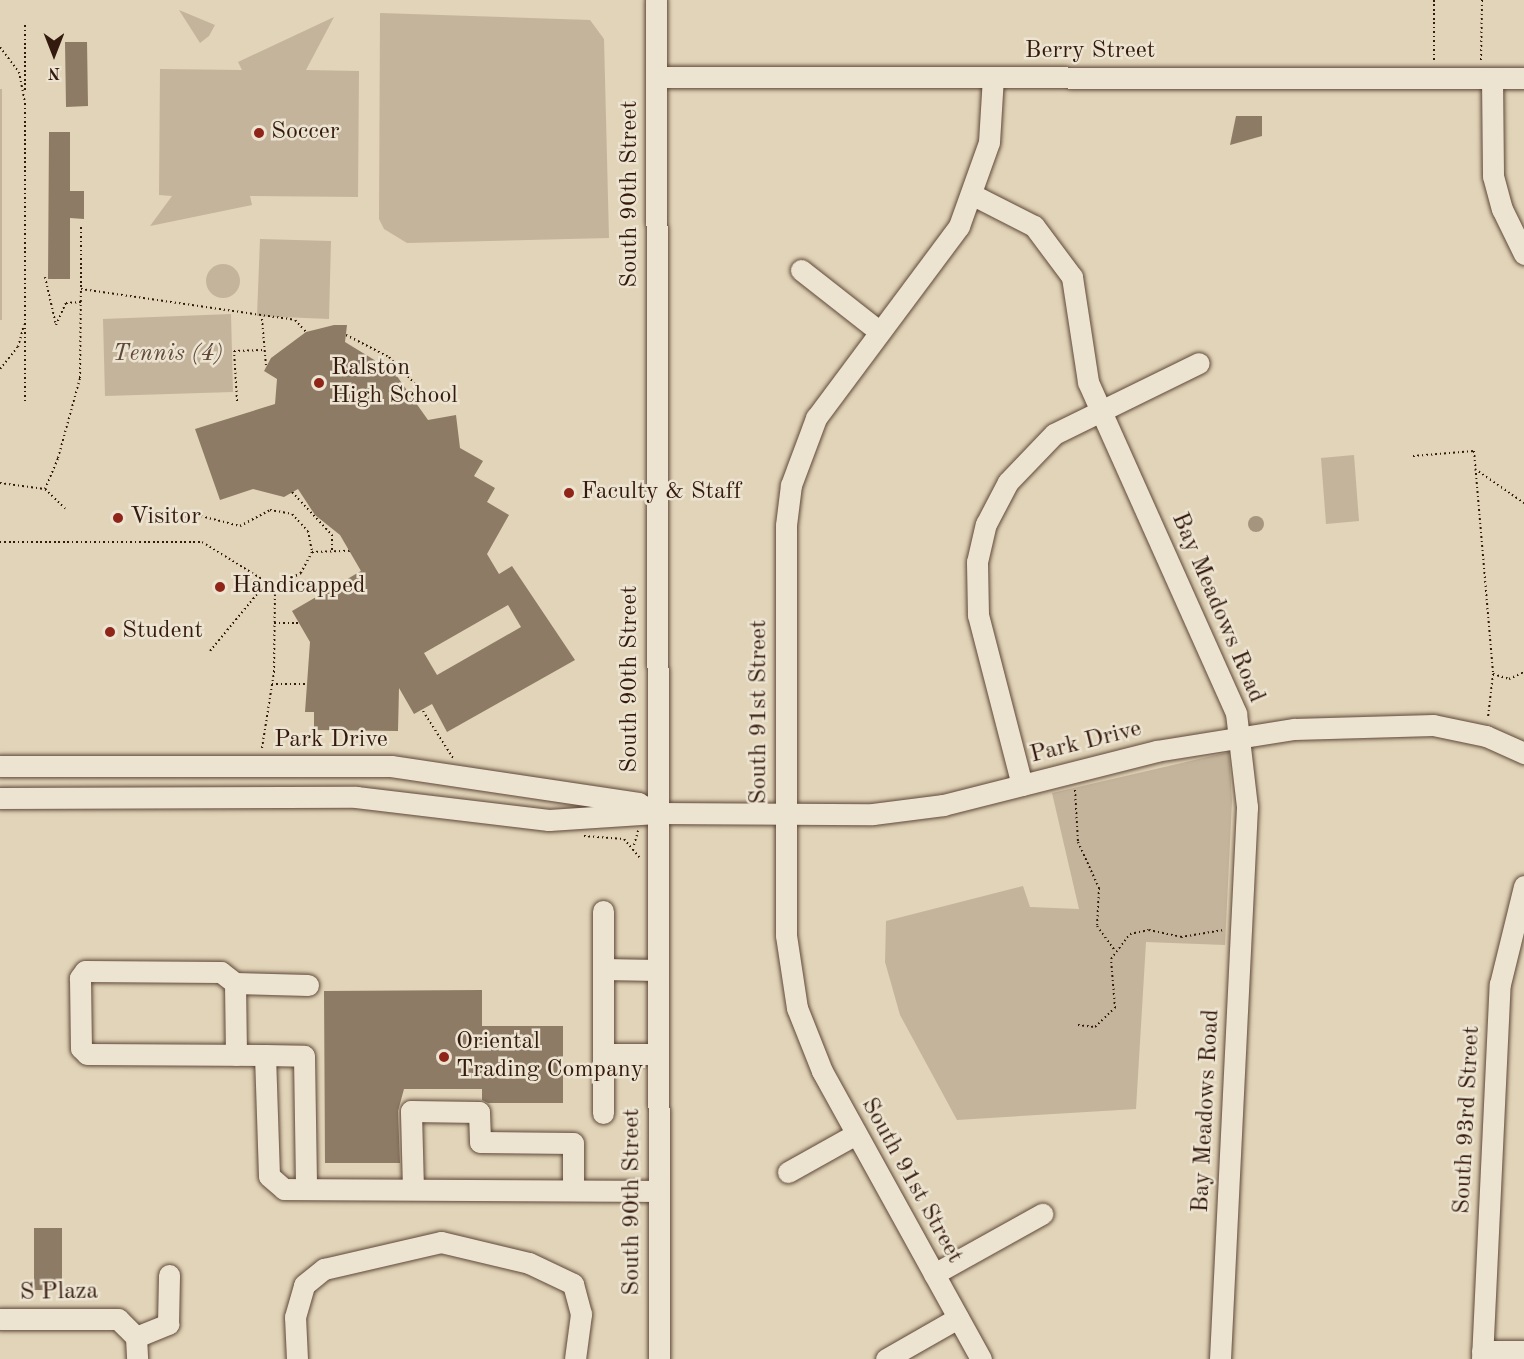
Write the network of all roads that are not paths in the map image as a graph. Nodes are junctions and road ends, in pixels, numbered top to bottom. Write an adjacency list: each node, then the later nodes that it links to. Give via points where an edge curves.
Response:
1 (656, 0): 3 (street, South 90th Street)
2 (1486, 70): 4 (street, Berry Street); 5 (street, Berry Street); 7 (street, via 1493,176 1502,209)
3 (656, 77): 4 (street, Berry Street); 17 (street, South 90th Street)
4 (993, 77): 6 (street, South 91st Street, via 989,142)
5 (1524, 78)
6 (973, 195): 9 (street, South 91st Street, via 948,245); 11 (street, Bay Meadows Road, via 1026,220 1061,256 1077,293 1084,365)
7 (1524, 254)
8 (801, 270): 9 (street)
9 (880, 332): 18 (street, South 91st Street, via 816,418 791,485)
10 (1198, 363): 11 (street)
11 (1100, 410): 12 (street, Bay Meadows Road, via 1222,672); 15 (street, via 1054,434 1022,464 995,503 979,548 978,615)
12 (1240, 735): 13 (street, Park Drive, via 1433,725 1486,736); 15 (street, Park Drive); 50 (street, Bay Meadows Road, via 1247,807)
13 (1524, 753)
14 (0, 766): 17 (street, Park Drive, via 391,766 638,803)
15 (1022, 785): 18 (street, Park Drive, via 908,812)
16 (0, 798): 17 (street, Park Drive, via 356,797 549,820)
17 (657, 813): 18 (street, Park Drive); 22 (street, South 90th Street)
18 (786, 814): 30 (street, South 91st Street, via 790,976 808,1042)
19 (1524, 886): 43 (street, South 93rd Street, via 1500,984)
20 (603, 911): 21 (street)
21 (603, 969): 22 (street); 25 (street)
22 (657, 970): 26 (street, South 90th Street)
23 (235, 984): 24 (street); 27 (street); 27 (street, via 221,972 86,971 80,978 81,1048 87,1054)
24 (308, 985)
25 (603, 1054): 26 (street); 29 (street)
26 (658, 1054): 35 (street, South 90th Street)
27 (236, 1055): 28 (street)
28 (265, 1055): 32 (street, via 269,1176 284,1189); 32 (street, via 304,1056)
29 (603, 1113)
30 (856, 1134): 31 (street); 37 (street, South 91st Street)
31 (788, 1172)
32 (306, 1189): 33 (street)
33 (413, 1189): 34 (street); 34 (street, via 411,1111 479,1112 480,1142 573,1143)
34 (573, 1190): 35 (street)
35 (658, 1191): 47 (street, South 90th Street)
36 (1042, 1214): 37 (street)
37 (934, 1274): 39 (street, South 91st Street)
38 (169, 1275): 41 (street, via 168,1324)
39 (958, 1318): 48 (street); 49 (street, South 91st Street)
40 (0, 1319): 41 (street, S Plaza, via 118,1319)
41 (136, 1337): 44 (street)
42 (1524, 1351): 43 (street)
43 (1482, 1355)
44 (137, 1359)
45 (297, 1359): 46 (street, via 295,1317 304,1285 324,1269 441,1242 529,1263 573,1284 581,1314)
46 (575, 1359)
47 (659, 1359)
48 (886, 1359)
49 (981, 1359)
50 (1220, 1359)

